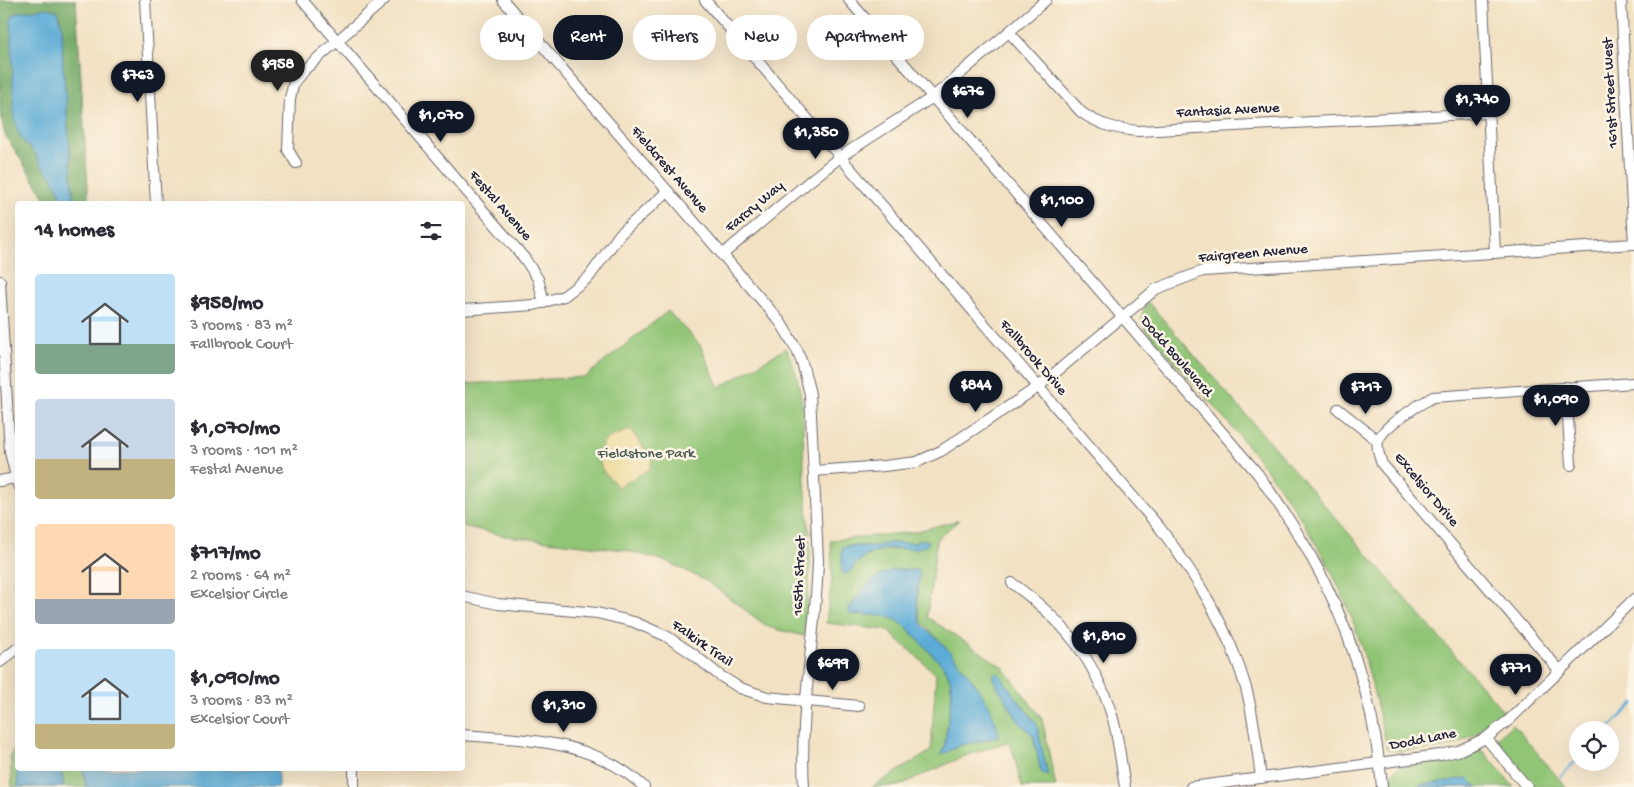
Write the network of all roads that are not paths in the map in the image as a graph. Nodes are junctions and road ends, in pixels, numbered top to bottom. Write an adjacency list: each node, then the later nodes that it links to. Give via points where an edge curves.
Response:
1 (145, 0): 17 (street)
2 (302, 0): 11 (street, Festal Avenue)
3 (384, 0): 11 (street)
4 (503, 0): 16 (street, Fieldcrest Avenue)
5 (705, 0): 14 (street, Fallbrook Drive)
6 (849, 0): 12 (street, Dodd Boulevard)
7 (1046, 0): 10 (street, Farcry Way)
8 (1483, 0): 13 (street)
9 (1621, 0): 18 (street, 161st Street West)
10 (1009, 32): 12 (street, Farcry Way); 13 (street, Fantasia Avenue, via 1081,112 1113,128 1138,131)
11 (337, 41): 15 (street, via 304,70 291,90 288,150); 22 (street, Festal Avenue, via 525,259 538,279)
12 (933, 97): 14 (street, Farcry Way); 24 (street, Dodd Boulevard)
13 (1488, 113): 19 (street)
14 (840, 158): 20 (street, Farcry Way); 28 (street, Fallbrook Drive)
15 (296, 163)
16 (668, 191): 20 (street, Fieldcrest Avenue); 22 (street, via 620,234 590,277 564,296)
17 (156, 201)
18 (1634, 244): 19 (street, Fairgreen Avenue)
19 (1495, 253): 24 (street, Fairgreen Avenue, via 1203,271 1156,289)
20 (722, 255): 26 (street, Fieldcrest Avenue, via 781,323)
21 (0, 280): 25 (street)
22 (544, 303): 23 (street)
23 (465, 310)
24 (1122, 316): 28 (street, Fairgreen Avenue); 47 (street, Dodd Boulevard, via 1258,474 1310,553 1359,669)
25 (2, 333): 34 (street, via 10,452)
26 (803, 366): 33 (street, 165th Street, via 810,394)
27 (1634, 383): 29 (street, Excelsior Drive)
28 (1038, 387): 33 (street, Fairgreen Avenue, via 941,451 917,462); 49 (street, Fallbrook Drive, via 1160,528 1212,606 1246,688)
29 (1566, 387): 31 (street, Excelsior Drive, via 1432,397 1412,409); 32 (street)
30 (1338, 409): 31 (street)
31 (1378, 441): 42 (street, Excelsior Drive, via 1382,464)
32 (1571, 465)
33 (814, 470): 43 (street, 165th Street, via 818,560)
34 (15, 476)
35 (0, 481): 36 (street)
36 (15, 481)
37 (1012, 583): 53 (street, via 1052,615 1089,663 1113,720)
38 (465, 597): 43 (street, Falkirk Trail, via 498,604 597,613 634,622 666,636 740,688 767,697)
39 (1634, 599): 42 (street, Dodd Lane)
40 (15, 650): 41 (street)
41 (0, 662)
42 (1560, 671): 46 (street, Dodd Lane)
43 (806, 702): 44 (street, Falkirk Trail); 52 (street, 165th Street)
44 (859, 706)
45 (465, 735): 51 (street, via 569,746 610,761)
46 (1486, 738): 47 (street, Dodd Lane, via 1458,751); 56 (street)
47 (1381, 763): 49 (street, Dodd Lane); 55 (street, Dodd Boulevard)
48 (354, 771): 50 (street)
49 (1261, 778): 54 (street, Dodd Lane)
50 (354, 787)
51 (644, 787)
52 (804, 787)
53 (1125, 787)
54 (1191, 787)
55 (1382, 787)
56 (1527, 787)

